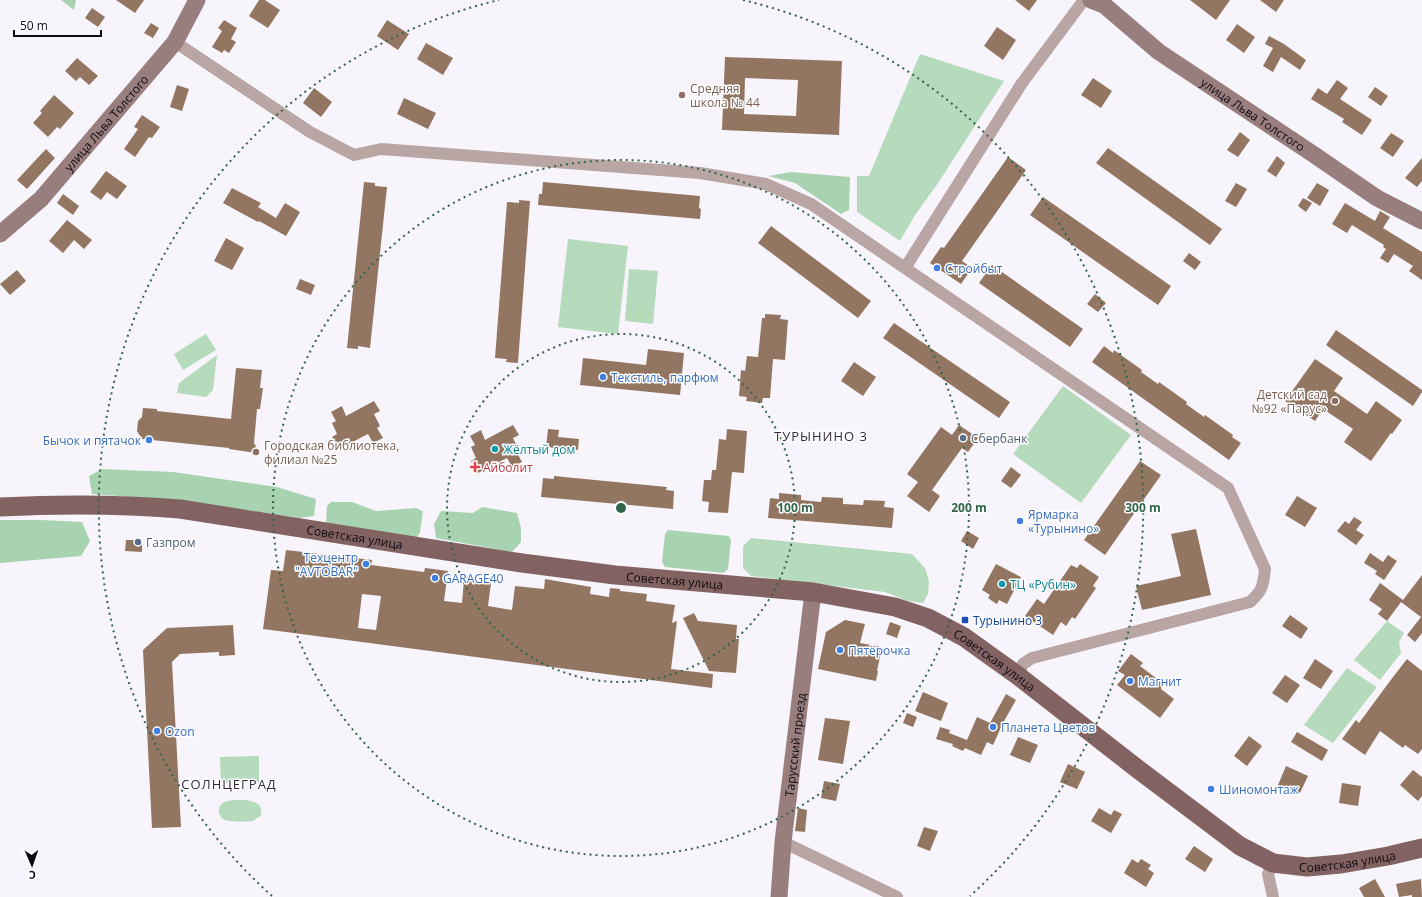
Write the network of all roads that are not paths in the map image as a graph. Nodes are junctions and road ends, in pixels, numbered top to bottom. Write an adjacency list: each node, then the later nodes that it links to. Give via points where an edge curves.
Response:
1 (197, 0): 4 (street, улица Льва Толстого)
2 (1084, 0): 7 (street, via 1022,83)
3 (1090, 0): 5 (street, улица Льва Толстого, via 1104,5 1159,52 1377,198)
4 (175, 42): 6 (street, улица Льва Толстого, via 41,199); 7 (street, via 310,132 354,155 380,149 700,173 748,180 766,184 811,204)
5 (1422, 221)
6 (0, 234)
7 (905, 268): 10 (street, via 1228,488 1265,569 1260,592 1250,602 1032,658 1023,664)
8 (0, 507): 9 (main road, Советская улица, via 93,504 180,509 522,563 616,575)
9 (813, 592): 10 (main road, Советская улица, via 895,606 928,618 964,637); 11 (street, Тарусский проезд)
10 (1017, 675): 13 (main road, Советская улица, via 1240,846)
11 (783, 842): 14 (street, Тарусский проезд); 15 (street)
12 (1422, 848): 13 (main road, Советская улица, via 1308,868)
13 (1273, 863): 16 (street, via 1268,874)
14 (779, 897)
15 (897, 897)
16 (1273, 897)

